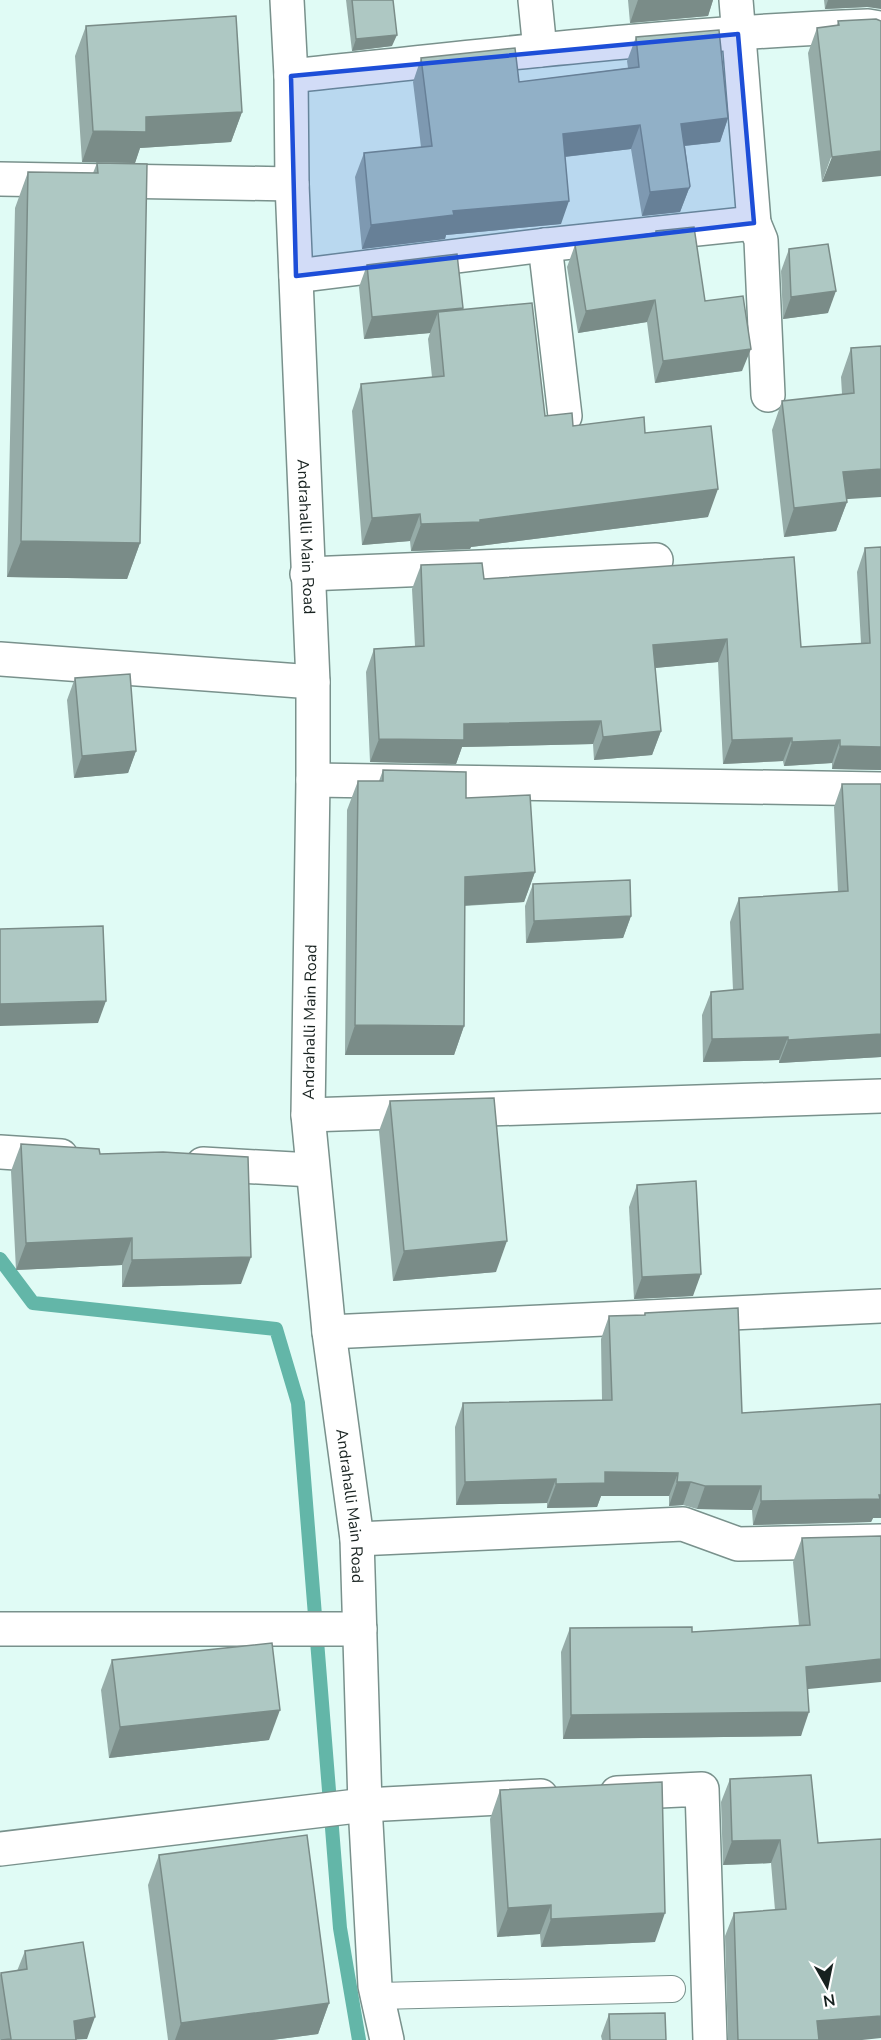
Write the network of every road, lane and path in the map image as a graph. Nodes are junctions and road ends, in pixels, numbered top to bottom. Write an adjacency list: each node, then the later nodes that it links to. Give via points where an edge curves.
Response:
1 (287, 0): 7 (street, Andrahalli Main Road)
2 (535, 0): 6 (street)
3 (736, 0): 5 (street)
4 (881, 30): 5 (street, via 868,26)
5 (738, 34): 6 (street); 10 (street)
6 (540, 50): 7 (street)
7 (291, 76): 9 (street, Andrahalli Main Road)
8 (0, 179): 9 (street)
9 (292, 184): 12 (street, Andrahalli Main Road)
10 (754, 223): 11 (street); 13 (street, via 761,240)
11 (545, 245): 12 (street); 14 (street)
12 (296, 276): 16 (street, Andrahalli Main Road)
13 (768, 395)
14 (565, 416)
15 (656, 560): 16 (street)
16 (307, 574): 18 (street, Andrahalli Main Road)
17 (0, 659): 18 (street)
18 (313, 682): 19 (street, Andrahalli Main Road)
19 (313, 780): 20 (street); 22 (street, Andrahalli Main Road)
20 (881, 789)
21 (881, 1096): 22 (street)
22 (308, 1115): 26 (street, Andrahalli Main Road)
23 (0, 1152): 24 (street)
24 (85, 1157)
25 (168, 1162): 26 (street)
26 (312, 1170): 28 (street, Andrahalli Main Road)
27 (881, 1306): 28 (street)
28 (329, 1332): 29 (street, Andrahalli Main Road)
29 (357, 1539): 30 (street, via 683,1524 738,1544); 32 (street, Andrahalli Main Road)
30 (881, 1541)
31 (0, 1629): 32 (street)
32 (360, 1629): 33 (street, Andrahalli Main Road)
33 (365, 1805): 34 (street); 36 (street, Andrahalli Main Road); 38 (street, via 702,1789)
34 (0, 1848)
35 (672, 1989): 36 (lane)
36 (378, 1996): 37 (street, Andrahalli Main Road)
37 (387, 2040)
38 (710, 2040)

